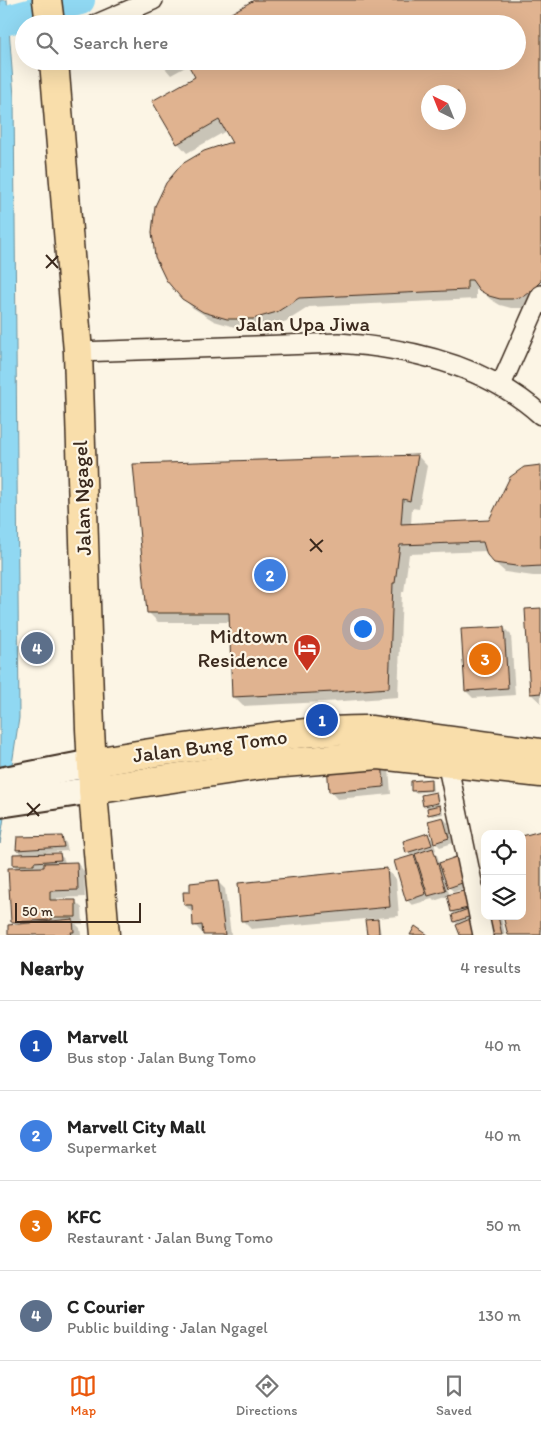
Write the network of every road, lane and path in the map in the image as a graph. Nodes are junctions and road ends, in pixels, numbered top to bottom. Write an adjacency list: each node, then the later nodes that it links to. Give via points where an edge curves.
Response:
1 (47, 0): 3 (highway)
2 (153, 0): 4 (street)
3 (49, 15)
4 (118, 15)
5 (55, 70): 7 (highway, Jalan Ngagel)
6 (541, 295): 8 (street)
7 (78, 352): 8 (street, Jalan Upa Jiwa, via 339,343 369,345 427,357); 12 (highway, Jalan Ngagel)
8 (501, 385): 9 (street, Jalan Upa Jiwa)
9 (541, 415)
10 (541, 753): 12 (highway, Jalan Bung Tomo, via 357,730 270,737 129,755)
11 (447, 762): 13 (highway, Jalan Bung Tomo); 16 (highway, Jalan Bung Tomo, via 360,756 260,765); 19 (street)
12 (92, 763): 15 (main road, Jalan Bung Tomo); 16 (highway, Jalan Ngagel)
13 (541, 774)
14 (0, 780): 15 (main road, Jalan Bung Tomo)
15 (31, 787): 16 (main road, Jalan Bung Tomo); 17 (main road, Jalan Bung Tomo)
16 (93, 790): 18 (highway, Jalan Ngagel)
17 (0, 804)
18 (105, 935)
19 (483, 935)

